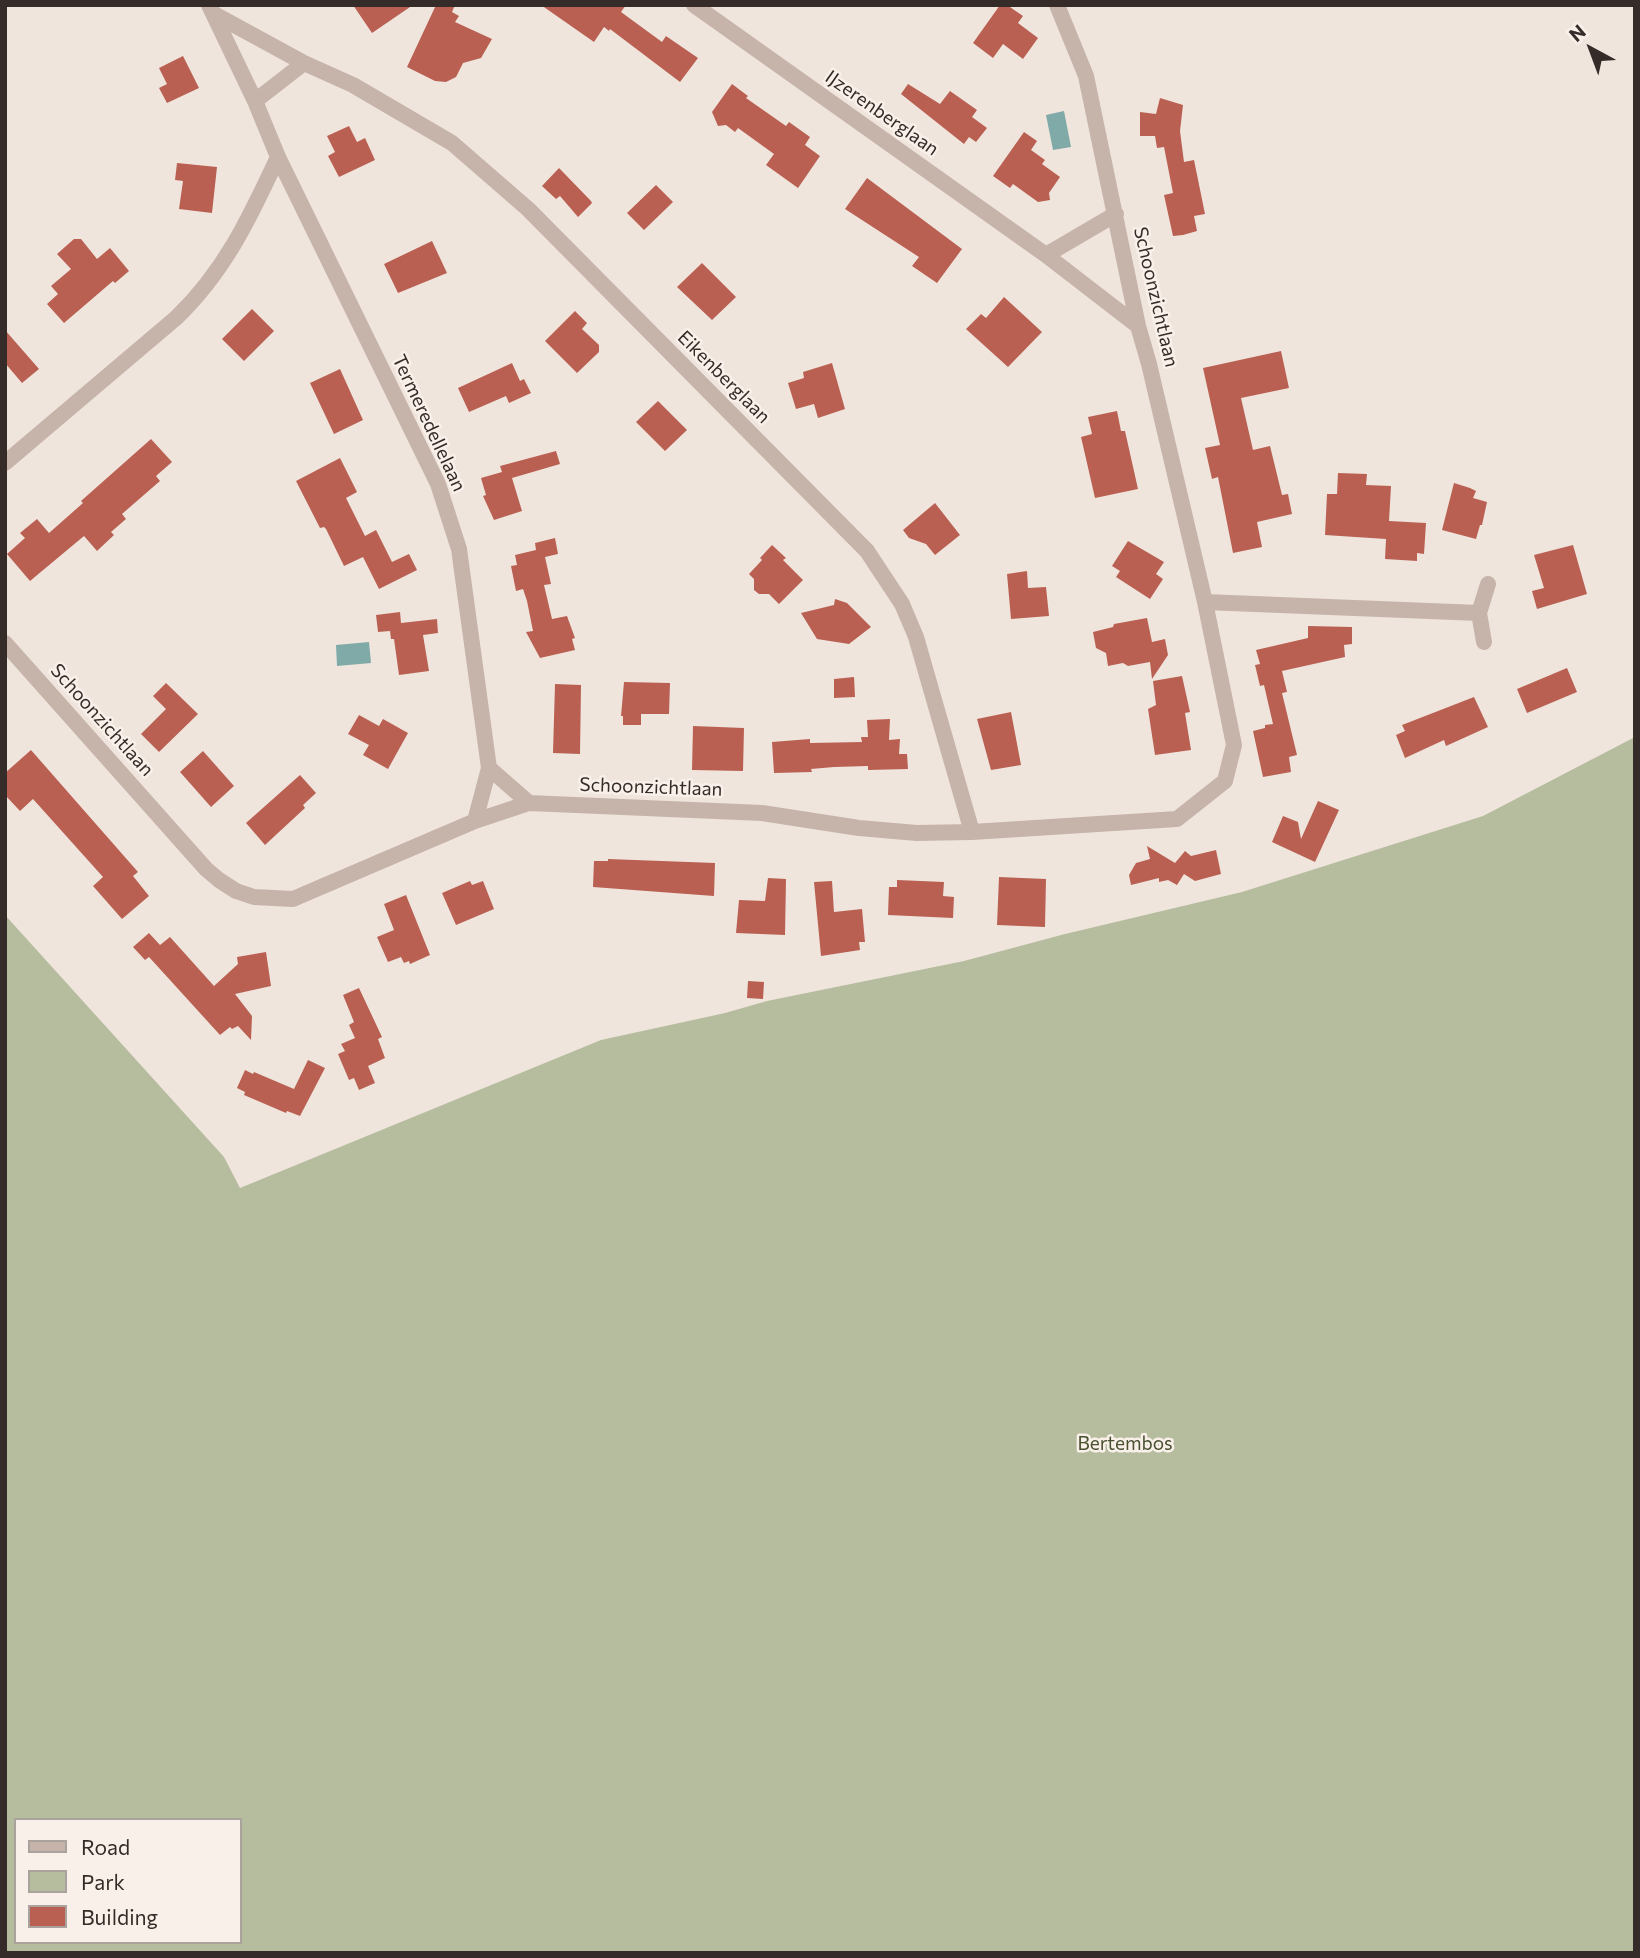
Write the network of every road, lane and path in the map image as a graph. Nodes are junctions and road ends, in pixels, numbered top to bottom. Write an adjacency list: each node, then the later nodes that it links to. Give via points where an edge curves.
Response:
1 (694, 5): 8 (street, IJzerenberglaan)
2 (1057, 5): 7 (street, Schoonzichtlaan, via 1086,76)
3 (212, 10): 4 (street, Eikenberglaan); 5 (street)
4 (304, 63): 5 (street); 19 (street, Eikenberglaan, via 353,85 452,143 528,209 867,551 902,604 916,637)
5 (255, 101): 6 (street)
6 (278, 157): 10 (street, via 234,243 201,294); 16 (street, Termeredellelaan, via 438,484 459,549)
7 (1116, 214): 8 (street); 9 (street, Schoonzichtlaan)
8 (1046, 255): 9 (street, IJzerenberglaan)
9 (1138, 326): 12 (street, Schoonzichtlaan)
10 (5, 463)
11 (1488, 584): 13 (street)
12 (1205, 602): 13 (street); 19 (street, Schoonzichtlaan, via 1234,745 1225,781 1177,819)
13 (1479, 613): 14 (street)
14 (1484, 642)
15 (5, 643): 18 (street, Schoonzichtlaan, via 206,869 236,891 293,899)
16 (489, 768): 17 (street); 18 (street, Termeredellelaan)
17 (529, 803): 18 (street, Schoonzichtlaan); 19 (street, Schoonzichtlaan, via 762,813 859,828)
18 (475, 821)
19 (972, 832)

